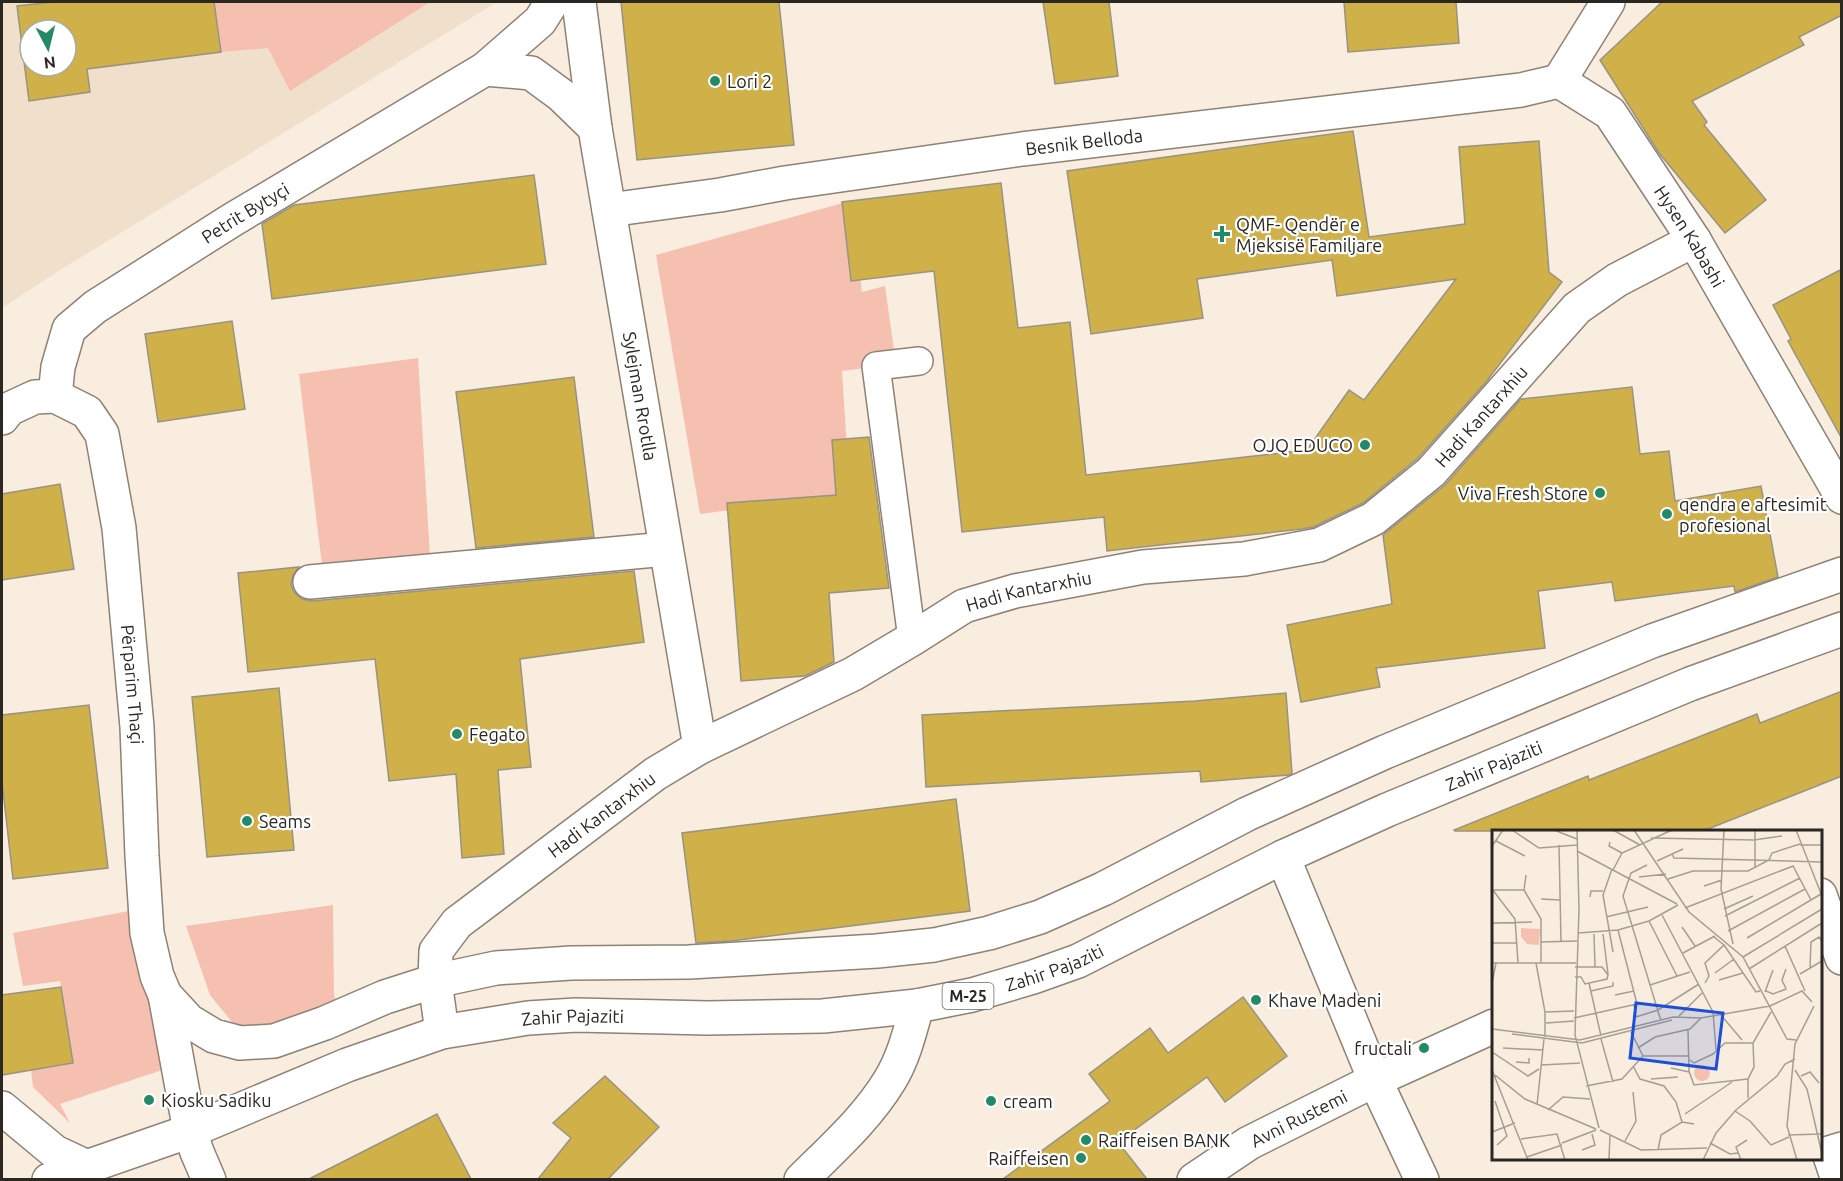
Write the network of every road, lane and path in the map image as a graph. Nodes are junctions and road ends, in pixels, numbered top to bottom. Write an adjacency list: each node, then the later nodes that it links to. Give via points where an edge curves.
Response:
1 (552, 2): 4 (street, Petrit Bytyçi, via 540,21)
2 (579, 2): 6 (street, Sylejman Rrotlla)
3 (1608, 2): 5 (street)
4 (485, 69): 6 (street, via 531,73); 10 (street, Petrit Bytyçi, via 95,307 69,329)
5 (1559, 81): 7 (street, Besnik Belloda, via 1521,90 1022,149); 8 (street, Hysen Kabashi, via 1610,113)
6 (595, 128): 7 (street, Sylejman Rrotlla)
7 (609, 210): 13 (street, Sylejman Rrotlla)
8 (1694, 240): 12 (street, Hysen Kabashi); 17 (street, Hadi Kantarxhiu, via 1617,280 1577,308 1431,472 1373,519 1318,545 1244,559 1143,567 1015,591 964,606)
9 (919, 361): 17 (lane, via 876,366)
10 (55, 396): 11 (street, via 35,397 9,409); 23 (street, Përparim Thaçi, via 87,412 102,434 111,477 137,727 147,933)
11 (2, 418)
12 (1842, 497)
13 (666, 549): 15 (street); 18 (street, Sylejman Rrotlla)
14 (1842, 574): 22 (street, via 1652,641 1395,748 1247,814 1103,889 1040,917 990,933 877,951 496,968)
15 (310, 582)
16 (1842, 629): 19 (street, Zahir Pajaziti / M-25, via 1690,684)
17 (912, 639): 18 (street, Hadi Kantarxhiu, via 853,674)
18 (700, 747): 22 (street, Hadi Kantarxhiu, via 655,774 457,923 436,951)
19 (1283, 857): 24 (street, Zahir Pajaziti / M-25, via 1078,962 972,995); 27 (street)
20 (1822, 898): 21 (street)
21 (1842, 958)
22 (435, 981): 23 (street, via 274,1041 240,1043 214,1036 189,1021); 26 (street, Hadi Kantarxhiu)
23 (165, 995): 29 (street)
24 (917, 1006): 26 (street, Zahir Pajaziti / M-25, via 823,1016 576,1015 528,1018); 33 (street, via 907,1044 890,1080 855,1126)
25 (1492, 1027): 27 (street, Avni Rustemi)
26 (442, 1032): 29 (street, Zahir Pajaziti / M-25, via 347,1065)
27 (1375, 1080): 34 (street, Avni Rustemi, via 1249,1143); 35 (street)
28 (2, 1108): 30 (street, via 55,1152)
29 (190, 1131): 30 (street, Zahir Pajaziti / M-25); 32 (street)
30 (87, 1167): 31 (street, Zahir Pajaziti / M-25)
31 (49, 1179)
32 (209, 1179)
33 (801, 1179)
34 (1194, 1179)
35 (1422, 1179)

